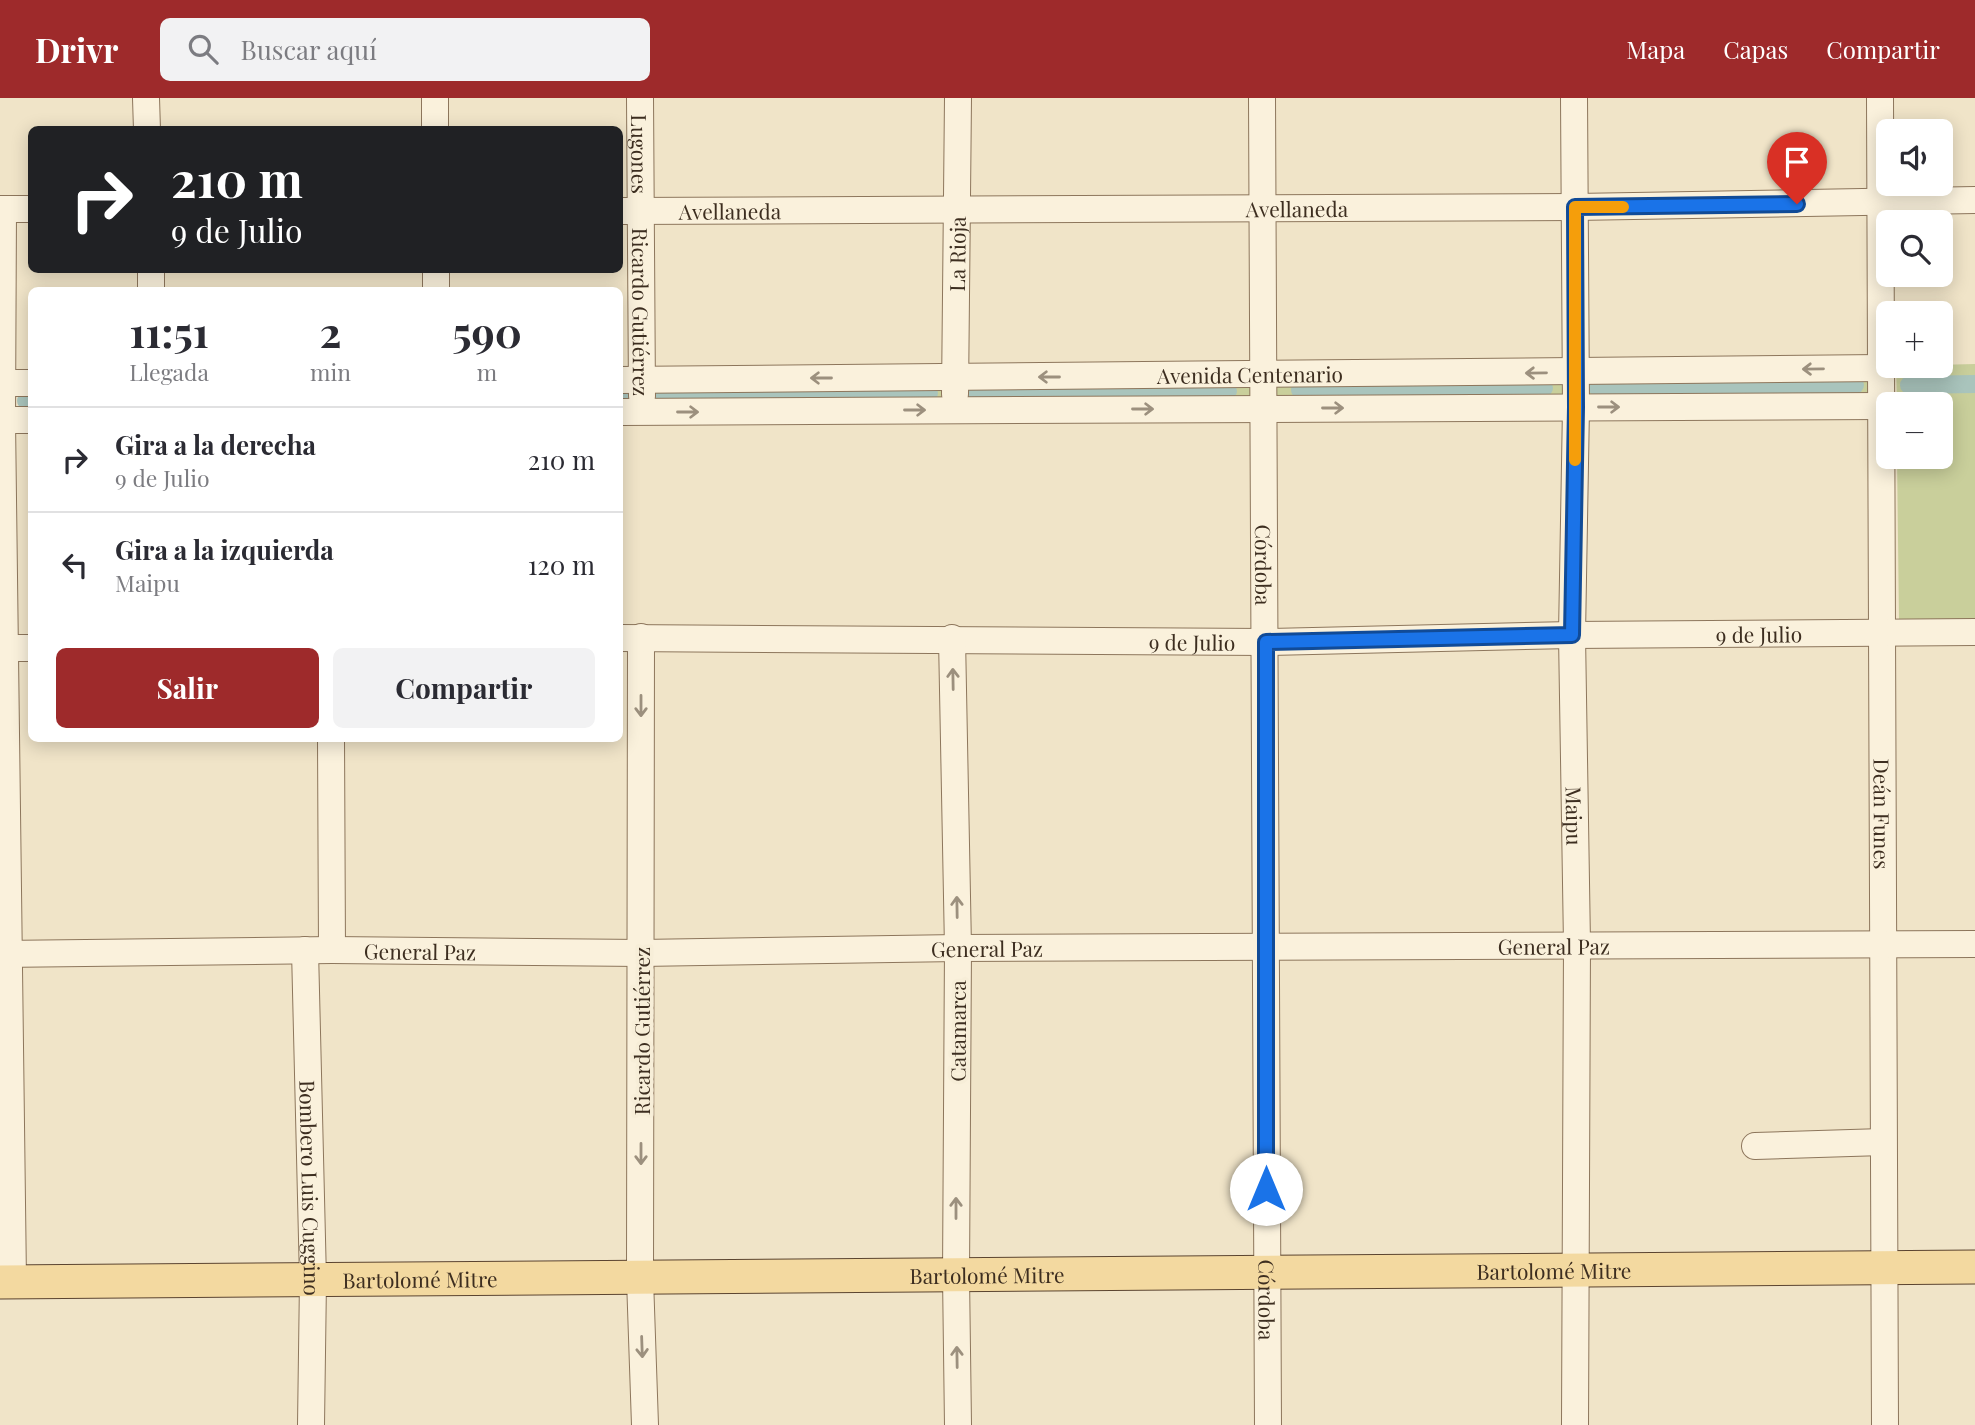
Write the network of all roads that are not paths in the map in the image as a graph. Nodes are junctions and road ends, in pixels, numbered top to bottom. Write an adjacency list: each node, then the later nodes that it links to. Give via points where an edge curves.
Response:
1 (146, 98): 8 (street)
2 (435, 98): 9 (street)
3 (640, 98): 16 (street, Lugones)
4 (958, 98): 17 (street, La Rioja)
5 (1262, 98): 15 (street, Córdoba)
6 (1574, 98): 12 (street, Maipu)
7 (1880, 98): 11 (street, Deán Funes)
8 (147, 126)
9 (435, 126)
10 (1975, 200): 11 (street, Avellaneda)
11 (1880, 203): 12 (street, Avellaneda); 18 (street, Deán Funes)
12 (1575, 207): 15 (street, Avellaneda); 20 (street, Maipu)
13 (1, 209): 14 (street); 24 (street)
14 (28, 209)
15 (1263, 209): 17 (street, Avellaneda); 21 (street, Córdoba)
16 (630, 210): 17 (street, Avellaneda); 23 (street, Ricardo Gutiérrez)
17 (959, 210): 22 (street, La Rioja)
18 (1881, 301)
19 (1876, 368): 20 (street, Avenida Centenario, one-way to 20)
20 (1576, 372): 21 (street, Avenida Centenario, one-way to 21); 27 (street, Maipu)
21 (1264, 375): 22 (street, Avenida Centenario, one-way to 22); 28 (street, Córdoba)
22 (956, 377): 23 (street, Avenida Centenario, one-way to 23); 29 (street, La Rioja)
23 (631, 379): 30 (street, Ricardo Gutiérrez)
24 (2, 383): 25 (street); 32 (street)
25 (28, 383)
26 (1876, 406): 27 (street, Avenida Centenario, one-way to 26)
27 (1576, 407): 28 (street, Avenida Centenario, one-way to 27); 37 (street, Maipu)
28 (1264, 408): 29 (street, Avenida Centenario, one-way to 28); 40 (street, Córdoba)
29 (954, 410): 30 (street, Avenida Centenario, one-way to 29)
30 (631, 412)
31 (28, 419): 32 (street)
32 (2, 420): 34 (street)
33 (1881, 469): 35 (street, Deán Funes)
34 (1, 519): 41 (street)
35 (1882, 632): 36 (street, 9 de Julio); 37 (street, 9 de Julio); 44 (street, Deán Funes)
36 (1975, 632)
37 (1572, 635): 40 (street, 9 de Julio); 43 (street, Maipu)
38 (630, 638): 39 (street, 9 de Julio); 50 (street, Ricardo Gutiérrez, one-way to 50)
39 (952, 638): 40 (street, 9 de Julio); 47 (street, Catamarca, one-way to 39)
40 (1266, 642): 46 (street, Córdoba)
41 (13, 648): 51 (street)
42 (331, 742): 49 (street)
43 (1577, 944): 44 (street, General Paz); 46 (street, General Paz); 56 (street, Maipu)
44 (1884, 944): 45 (street, General Paz); 52 (street, Deán Funes)
45 (1975, 944)
46 (1268, 946): 47 (street, General Paz); 57 (street, Córdoba)
47 (958, 948): 50 (street, General Paz); 58 (street, Catamarca, one-way to 47)
48 (305, 950): 49 (street, General Paz); 51 (street, General Paz); 60 (street, Bombero Luis Cuggino)
49 (332, 950): 50 (street, General Paz)
50 (641, 953): 59 (street, Ricardo Gutiérrez, one-way to 59)
51 (5, 954): 61 (street)
52 (1883, 1142): 53 (street); 55 (street, Deán Funes)
53 (1755, 1146)
54 (1975, 1267): 55 (main road, Bartolomé Mitre)
55 (1882, 1268): 56 (main road, Bartolomé Mitre); 67 (street, Deán Funes)
56 (1575, 1269): 57 (main road, Bartolomé Mitre); 66 (street, Maipu)
57 (1266, 1271): 58 (main road, Bartolomé Mitre); 65 (street, Córdoba)
58 (956, 1276): 59 (main road, Bartolomé Mitre); 64 (street, Catamarca, one-way to 58)
59 (640, 1279): 60 (main road, Bartolomé Mitre); 63 (street, Ricardo Gutiérrez, one-way to 63)
60 (313, 1280): 61 (main road, Bartolomé Mitre); 62 (street, Bombero Luis Cuggino)
61 (6, 1282)
62 (312, 1425)
63 (645, 1425)
64 (958, 1425)
65 (1268, 1425)
66 (1575, 1425)
67 (1885, 1425)

